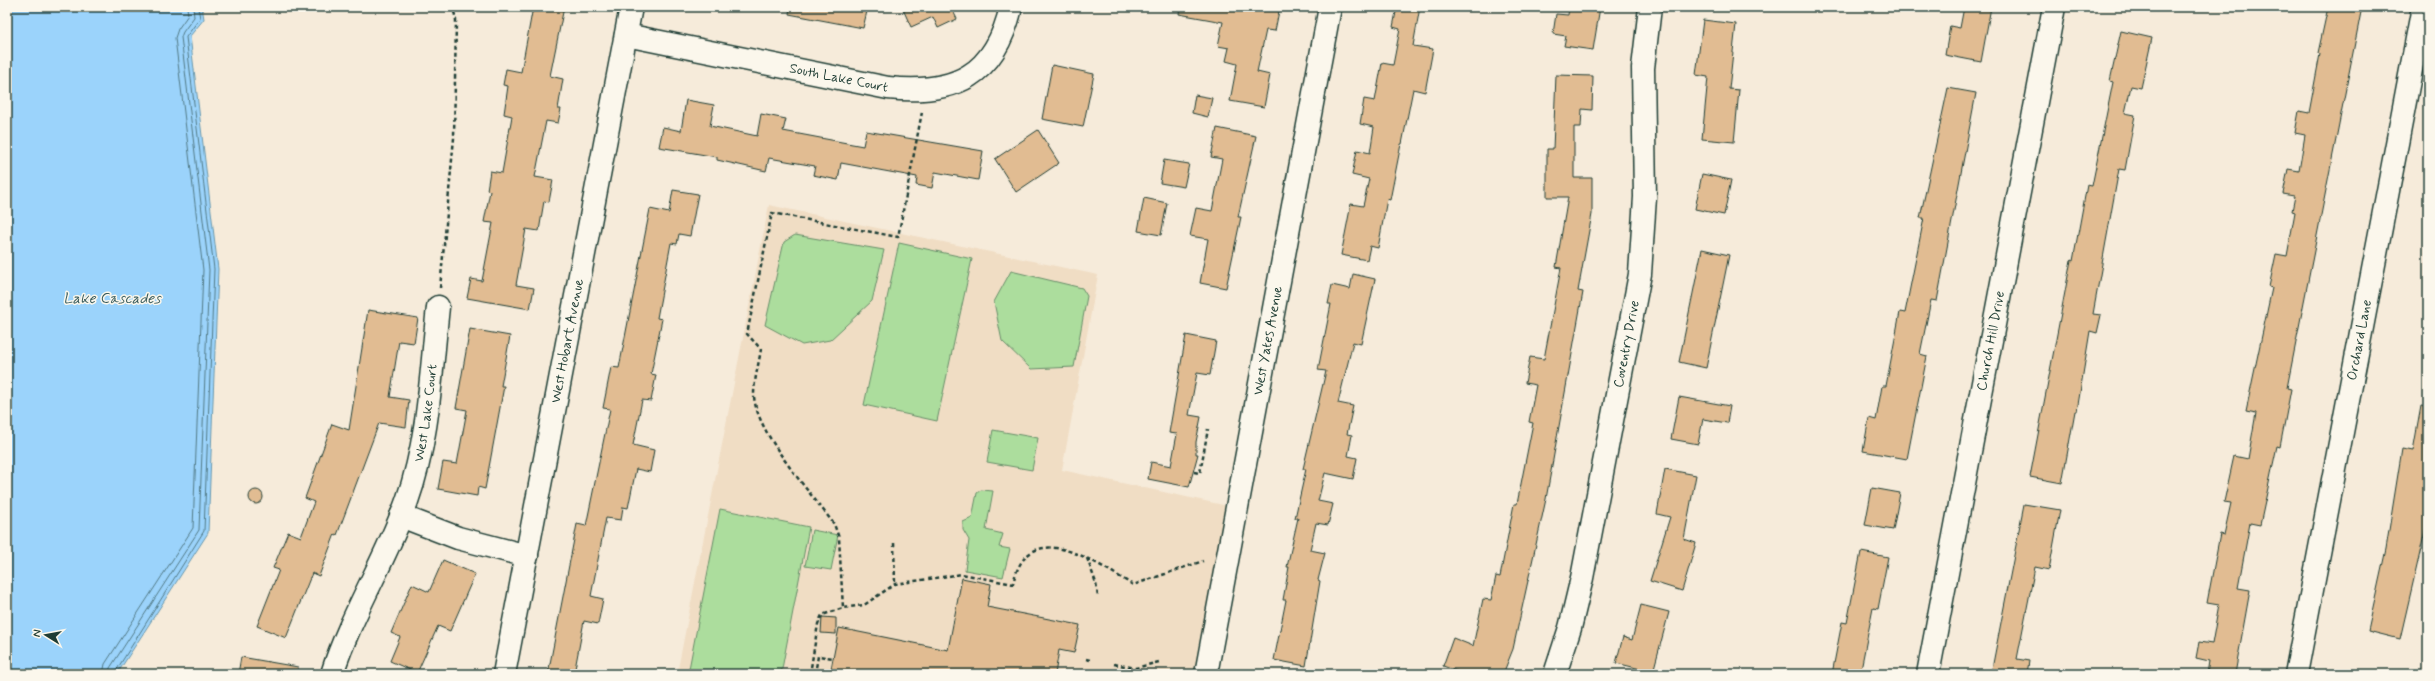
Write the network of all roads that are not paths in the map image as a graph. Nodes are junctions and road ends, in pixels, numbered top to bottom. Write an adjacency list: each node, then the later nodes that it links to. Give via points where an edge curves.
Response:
1 (631, 7): 7 (street, West Hobart Avenue)
2 (1011, 7): 7 (street, South Lake Court, via 1006,30 984,62 952,84 927,90 888,88)
3 (1330, 7): 13 (street, West Yates Avenue)
4 (1650, 7): 14 (street, Coventry Drive, via 1643,68 1645,197 1640,274 1582,578)
5 (2054, 7): 15 (street, Church Hill Drive)
6 (2423, 7): 16 (street, Orchard Lane)
7 (626, 35): 10 (street, West Hobart Avenue)
8 (438, 307): 9 (street, West Lake Court, via 420,450)
9 (401, 516): 10 (street, via 458,538); 11 (street, West Lake Court)
10 (527, 556): 12 (street, West Hobart Avenue)
11 (332, 674)
12 (504, 674)
13 (1206, 674)
14 (1555, 674)
15 (1928, 674)
16 (2296, 674)

